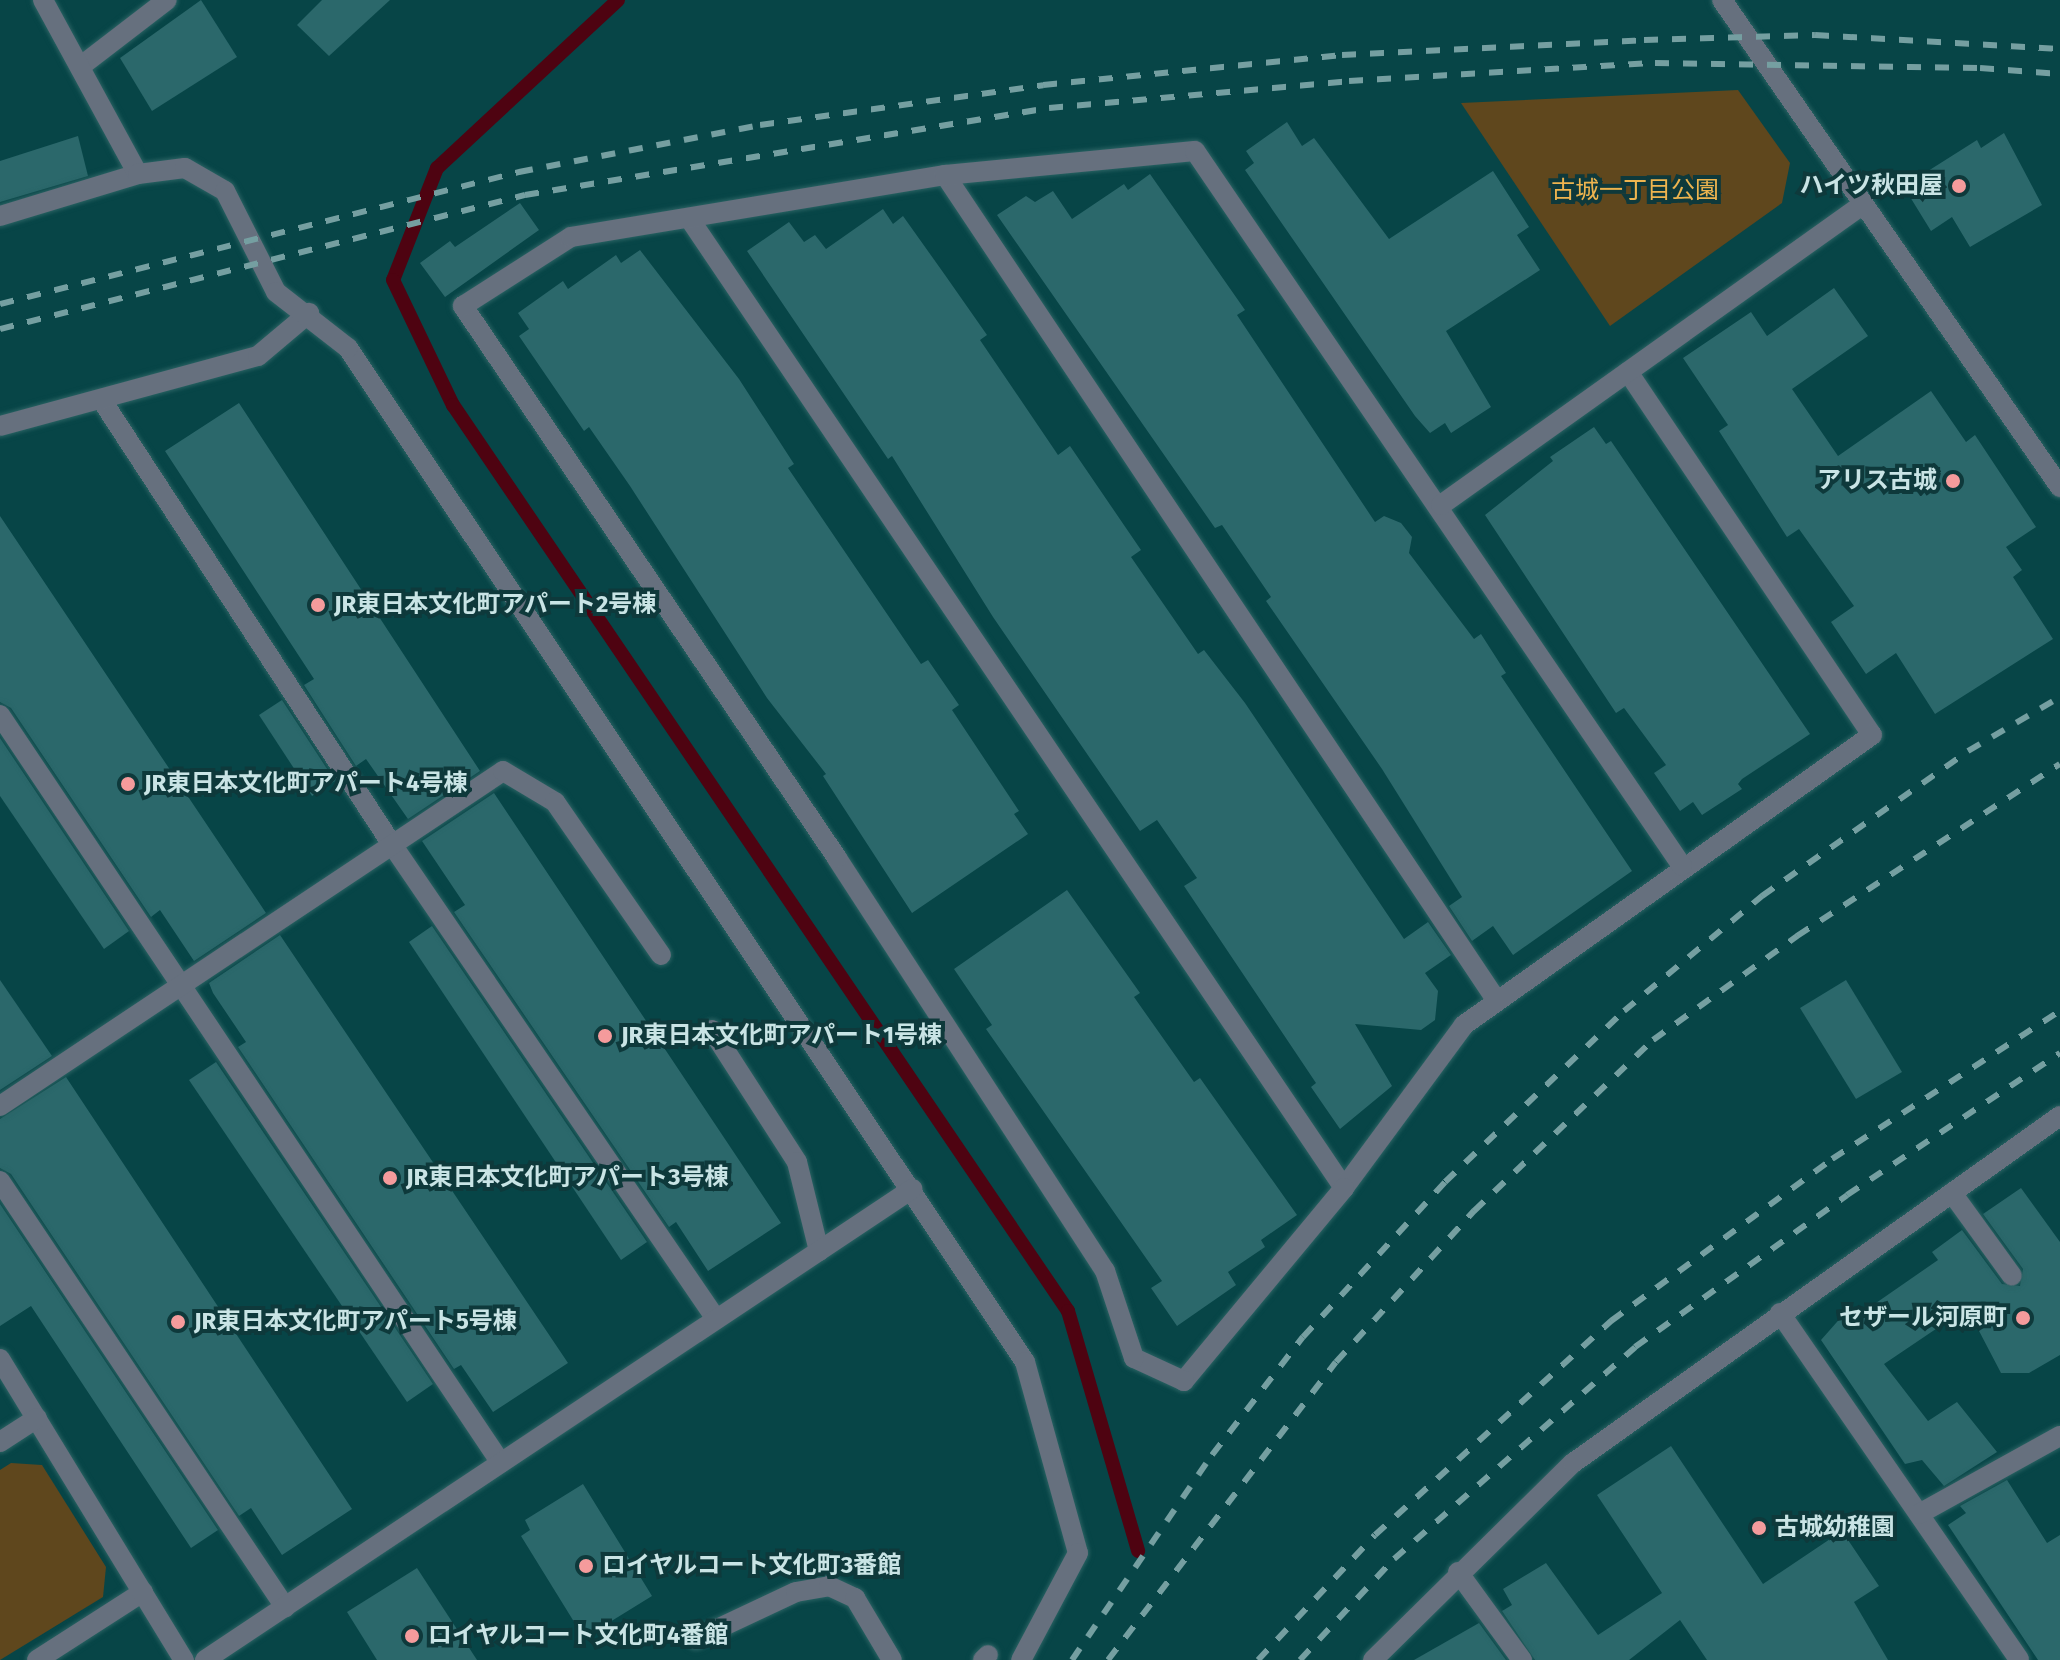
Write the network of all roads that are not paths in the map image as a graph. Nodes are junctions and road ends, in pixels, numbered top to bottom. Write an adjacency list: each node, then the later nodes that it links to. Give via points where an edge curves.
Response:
1 (43, 0): 4 (street)
2 (167, 0): 4 (street)
3 (1722, 0): 7 (street)
4 (81, 66): 5 (street)
5 (138, 174): 8 (street); 10 (street, via 185,168 225,191 276,292)
6 (945, 175): 9 (street); 15 (street, via 1195,151); 21 (street)
7 (1862, 205): 11 (street); 14 (street)
8 (0, 216)
9 (691, 221): 26 (street); 26 (street, via 571,237 463,306 837,858 1105,1271 1134,1358 1184,1381)
10 (309, 313): 12 (street, via 258,356); 27 (street, via 348,348)
11 (1628, 372): 15 (street); 18 (street, via 1872,735)
12 (103, 402): 13 (street); 17 (street)
13 (0, 426)
14 (2060, 487)
15 (1441, 505): 18 (street)
16 (0, 715): 20 (street)
17 (393, 846): 19 (street, via 503,771 555,802); 20 (street); 32 (street)
18 (1682, 866): 21 (street)
19 (661, 955)
20 (180, 986): 23 (street); 37 (street)
21 (1497, 1001): 26 (street, via 1464,1025)
22 (712, 1030): 29 (street, via 797,1162)
23 (0, 1106)
24 (2060, 1116): 28 (street)
25 (0, 1181): 41 (street)
26 (1344, 1188)
27 (912, 1189): 29 (street); 47 (street, via 1025,1362 1078,1553)
28 (1952, 1193): 30 (street); 31 (street)
29 (819, 1251): 32 (street)
30 (2012, 1276)
31 (1780, 1313): 38 (street); 39 (street, via 1573,1463)
32 (716, 1319): 37 (street)
33 (0, 1359): 34 (street)
34 (37, 1418): 36 (street); 40 (street)
35 (2060, 1436): 38 (street)
36 (0, 1442)
37 (501, 1463): 41 (street)
38 (1919, 1514): 50 (street)
39 (1458, 1572): 48 (street); 49 (street)
40 (143, 1592): 43 (street); 44 (street)
41 (285, 1607): 45 (street)
42 (696, 1639): 46 (street, via 796,1592 829,1586 855,1598)
43 (37, 1660)
44 (184, 1660)
45 (205, 1660)
46 (892, 1660)
47 (1021, 1660)
48 (1373, 1660)
49 (1522, 1660)
50 (2019, 1660)

